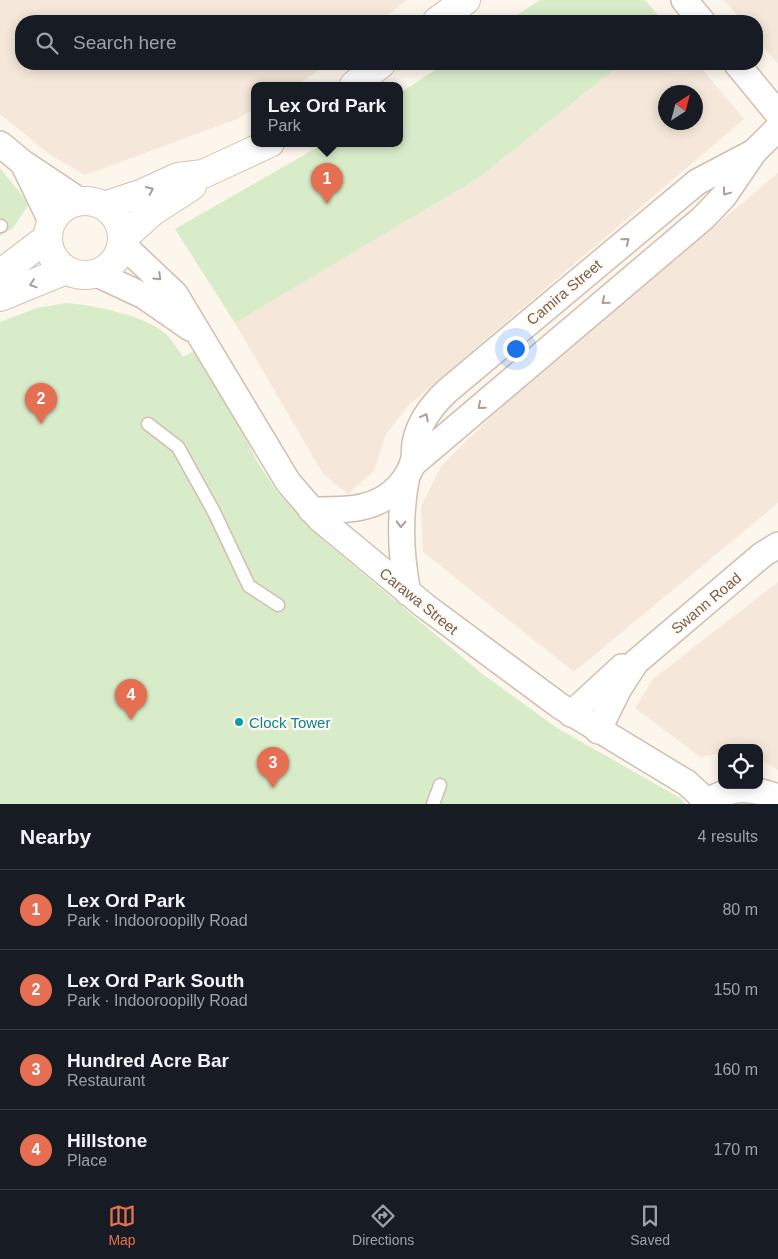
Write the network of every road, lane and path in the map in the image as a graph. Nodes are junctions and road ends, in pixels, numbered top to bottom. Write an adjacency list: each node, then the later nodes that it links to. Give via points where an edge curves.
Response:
1 (466, 0): 3 (main road)
2 (684, 0): 4 (street)
3 (445, 15)
4 (697, 15)
5 (373, 70): 7 (main road)
6 (742, 70): 8 (street)
7 (358, 82)
8 (778, 114)
9 (778, 128): 12 (street, Camira Street)
10 (0, 144): 13 (street)
11 (261, 147): 14 (main road)
12 (754, 152): 24 (street, Camira Street, one-way to 24, via 724,196 702,218); 24 (street, Camira Street, one-way to 12, via 422,424 429,409 446,391 697,182)
13 (23, 163): 15 (street); 16 (street)
14 (203, 174): 15 (main road, one-way to 14, via 143,193 178,177); 17 (main road, via 186,191 152,212)
15 (92, 203): 16 (main road, via 68,204 58,211); 17 (main road, via 114,214 120,225)
16 (49, 229): 18 (main road, via 49,251); 19 (main road)
17 (122, 241): 20 (main road, via 114,263); 22 (street, Carawa Street, one-way to 22, via 175,294)
18 (66, 270): 20 (main road, via 76,275); 21 (main road, one-way to 21)
19 (0, 274)
20 (97, 274): 22 (street, Carawa Street, via 144,296)
21 (0, 297)
22 (198, 334): 25 (street, Carawa Street, via 280,469)
23 (148, 424): 28 (lane, via 178,447 249,586)
24 (410, 470): 25 (street, Camira Street, via 391,493 366,508); 27 (street, Camira Street, one-way to 27, via 402,509 401,545)
25 (311, 510): 27 (street, Carawa Street)
26 (778, 545): 29 (street, Swann Road, via 757,559)
27 (408, 593): 30 (street, Carawa Street)
28 (278, 605)
29 (636, 662): 30 (street, Swann Road, via 617,671); 31 (street, Swann Road)
30 (571, 714): 31 (street, Carawa Street)
31 (598, 731): 34 (street, Carawa Street, via 687,783)
32 (440, 785): 35 (lane)
33 (778, 797): 34 (street, via 754,789 738,788)
34 (704, 803)
35 (433, 804)

